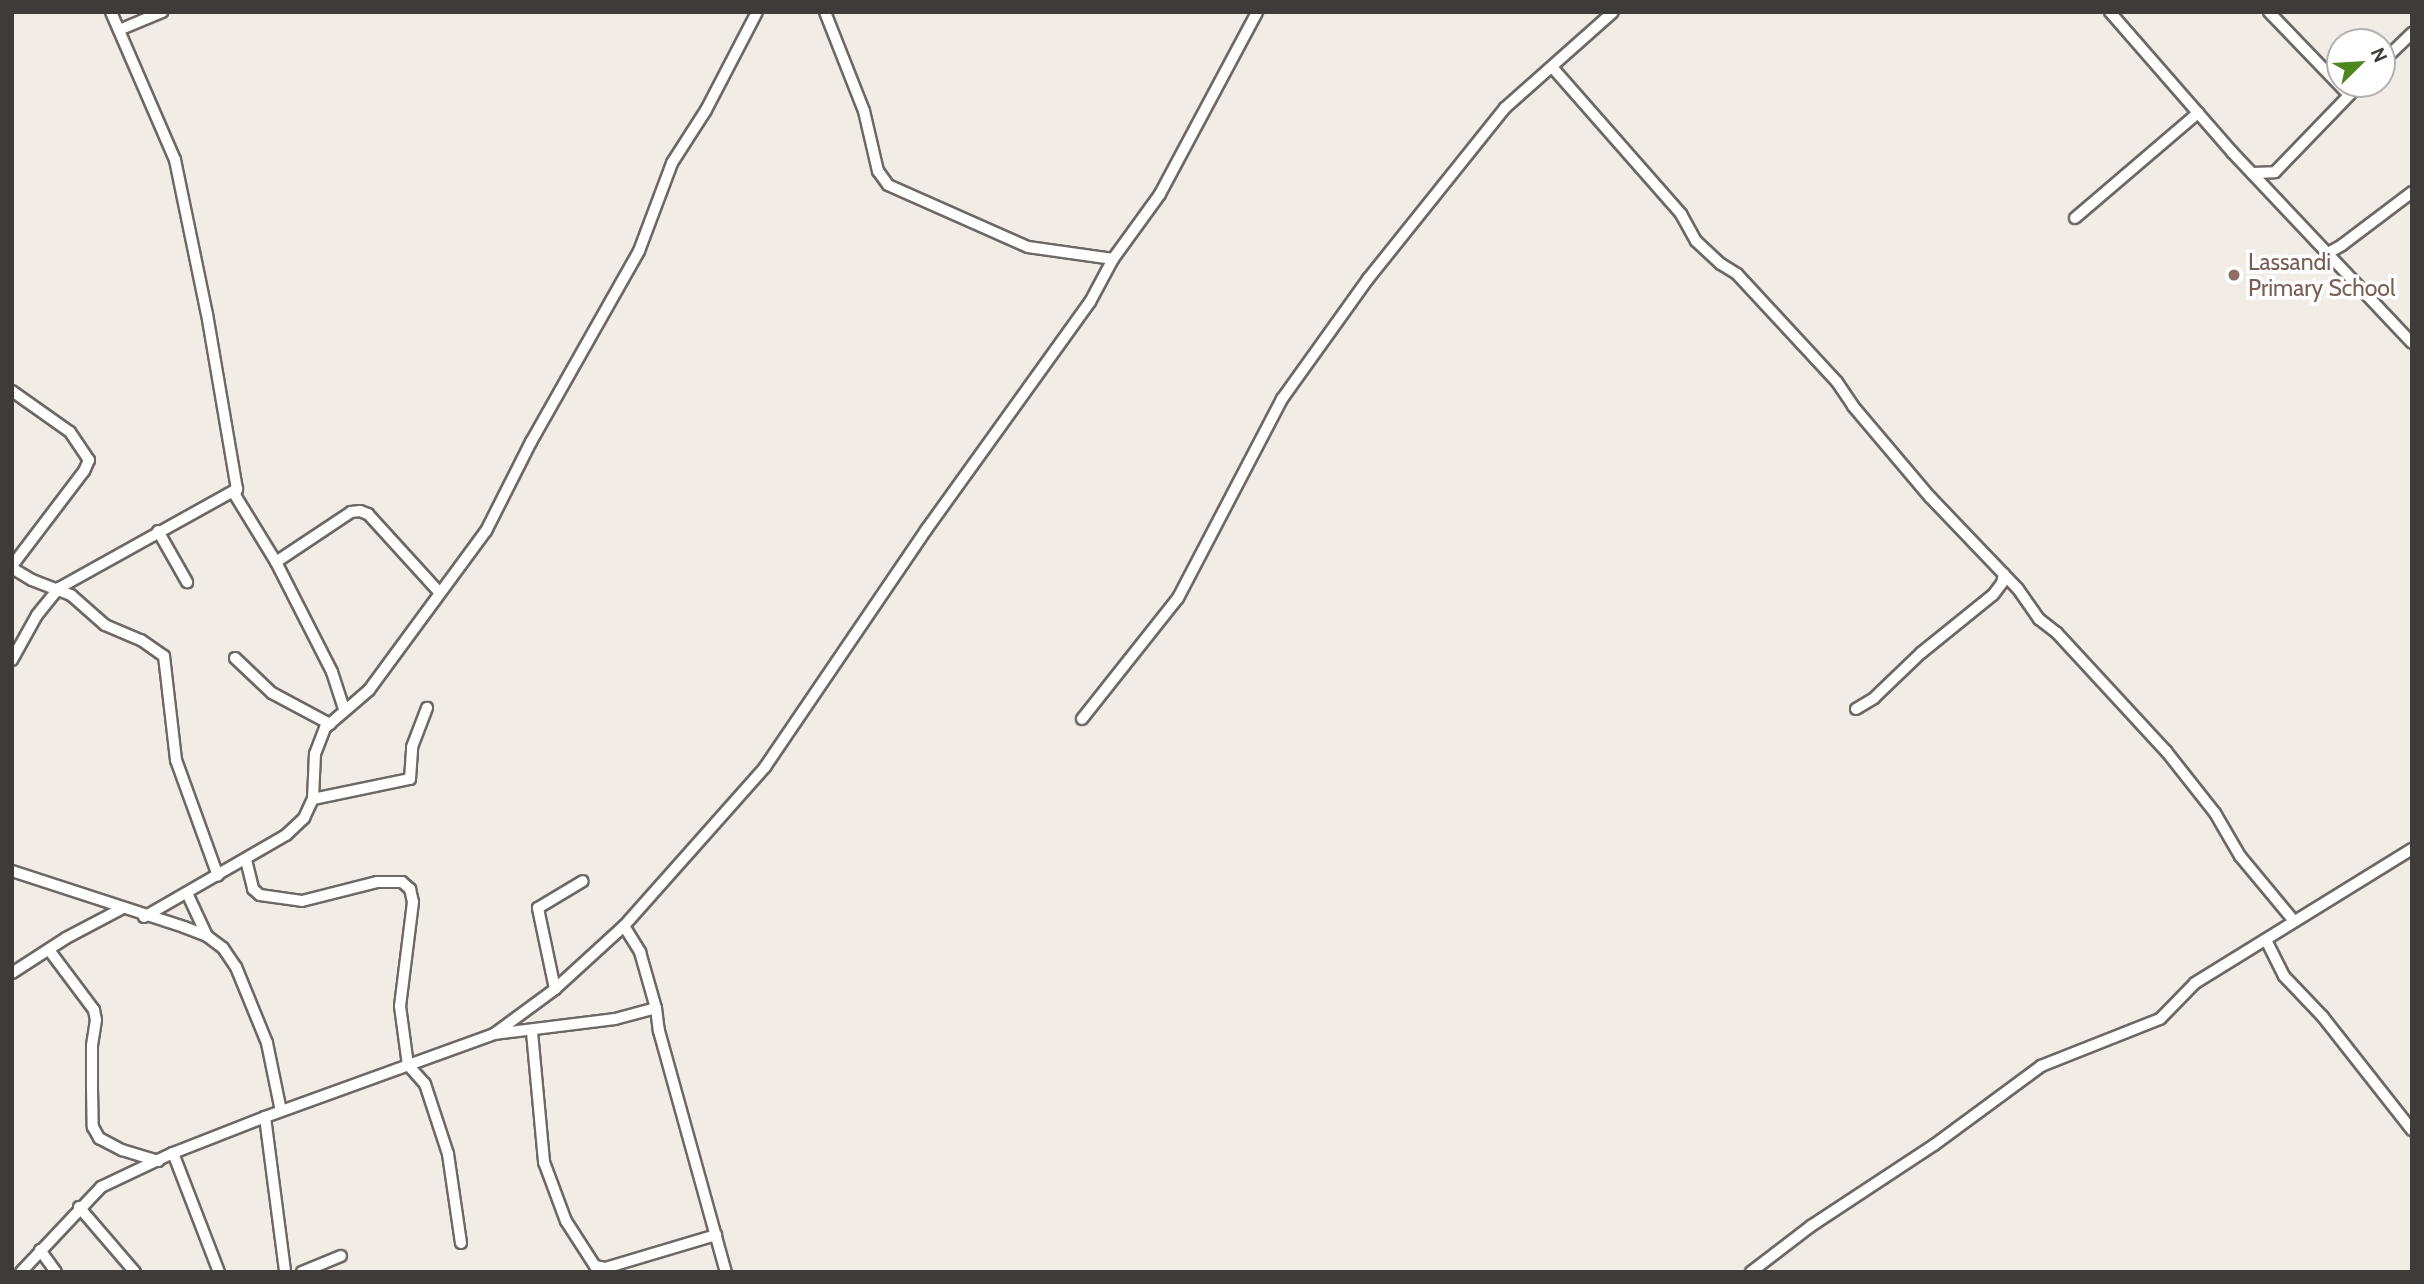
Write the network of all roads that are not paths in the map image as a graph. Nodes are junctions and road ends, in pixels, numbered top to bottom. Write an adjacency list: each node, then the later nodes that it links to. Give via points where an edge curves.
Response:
1 (111, 12): 9 (street)
2 (162, 12): 9 (street)
3 (757, 12): 32 (street, via 706,110 672,163 639,251 486,531)
4 (825, 12): 22 (street, via 864,111 878,171 888,185 1028,247)
5 (1257, 12): 22 (street, via 1160,194)
6 (1613, 12): 12 (street)
7 (2110, 12): 15 (street)
8 (2269, 12): 13 (street)
9 (119, 30): 25 (street, via 175,160)
10 (2412, 33): 11 (street)
11 (2396, 48)
12 (1552, 66): 29 (street, via 1681,215 1696,241 1737,274 1837,382 1930,497); 38 (street, via 1505,108 1368,279 1305,366 1276,410 1178,598)
13 (2326, 71)
14 (2346, 98): 16 (street)
15 (2198, 113): 17 (street); 20 (street)
16 (2275, 172): 17 (street); 19 (street)
17 (2252, 173): 19 (street)
18 (2412, 192): 21 (street)
19 (2278, 201): 21 (street)
20 (2075, 218)
21 (2326, 254): 23 (street)
22 (1113, 259): 50 (street, via 1090,302 926,530 765,766)
23 (2412, 343)
24 (12, 391): 28 (street, via 70,432 89,460)
25 (237, 489): 26 (street); 27 (street, via 236,495)
26 (158, 531): 30 (street); 31 (street)
27 (275, 562): 32 (street, via 351,512 360,511 368,514); 37 (street, via 332,671)
28 (12, 567): 31 (street)
29 (2004, 574): 36 (street, via 1993,595); 49 (street, via 2039,619 2166,751 2216,813 2240,856)
30 (187, 582)
31 (59, 588): 34 (street, via 37,615); 44 (street, via 105,625 164,656 176,760)
32 (439, 592): 37 (street, via 369,690)
33 (235, 658): 39 (street, via 272,693)
34 (12, 660)
35 (427, 708): 40 (street, via 412,747 410,779)
36 (1856, 709)
37 (344, 710): 39 (street)
38 (1082, 719)
39 (330, 724): 40 (street, via 315,754)
40 (313, 799): 42 (street, via 304,818 286,835)
41 (2412, 849): 49 (street)
42 (246, 860): 44 (street); 59 (street, via 253,889 260,895 302,901 377,882 407,885 413,902 401,1006)
43 (12, 872): 47 (street)
44 (218, 876): 46 (street)
45 (583, 881): 55 (street, via 538,908)
46 (187, 893): 48 (street); 51 (street)
47 (121, 909): 48 (street); 53 (street)
48 (144, 917): 51 (street)
49 (2294, 921): 52 (street)
50 (624, 926): 55 (street); 56 (street, via 640,952)
51 (207, 936): 60 (street, via 236,967 267,1043)
52 (2266, 940): 62 (street, via 2284,976 2323,1017); 78 (street, via 2195,983 2160,1019 2041,1066)
53 (48, 950): 54 (street); 64 (street, via 94,1010 93,1127 99,1138)
54 (12, 973)
55 (555, 989): 58 (street)
56 (656, 1008): 57 (street); 66 (street)
57 (532, 1032): 58 (street); 66 (street, via 544,1162 566,1221 595,1266 606,1268)
58 (494, 1034): 59 (street)
59 (408, 1065): 60 (street); 67 (street, via 425,1084 448,1154)
60 (281, 1111): 61 (street)
61 (265, 1117): 63 (street); 70 (street)
62 (2412, 1130)
63 (173, 1153): 64 (street); 74 (street)
64 (158, 1161): 65 (street, via 101,1187)
65 (79, 1207): 68 (street); 73 (street)
66 (716, 1235): 77 (street)
67 (461, 1243)
68 (40, 1250): 71 (street); 72 (street)
69 (341, 1256): 76 (street)
70 (283, 1266): 75 (street)
71 (21, 1272)
72 (56, 1272)
73 (135, 1272)
74 (219, 1272)
75 (274, 1272)
76 (302, 1272)
77 (726, 1272)
78 (1751, 1272)

